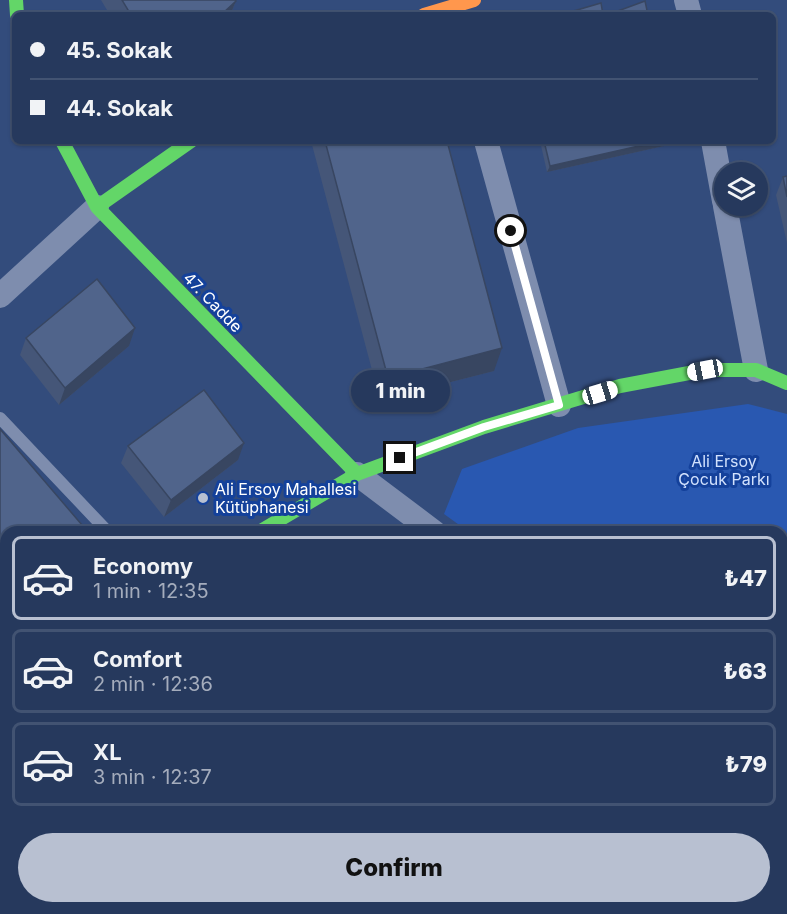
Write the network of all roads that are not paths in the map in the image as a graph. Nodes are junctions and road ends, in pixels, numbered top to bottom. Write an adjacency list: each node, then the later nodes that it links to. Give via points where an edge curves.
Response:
1 (474, 0): 2 (street)
2 (449, 11)
3 (64, 144): 8 (street, 47. Cadde)
4 (187, 144): 8 (street)
5 (487, 144): 13 (street)
6 (714, 144): 7 (street)
7 (717, 162)
8 (97, 207): 10 (street); 15 (street, 47. Cadde)
9 (727, 216): 11 (street)
10 (0, 296)
11 (756, 370): 12 (street); 13 (street, via 705,370 620,386)
12 (787, 383)
13 (559, 405): 15 (street, via 484,427)
14 (0, 418): 16 (lane)
15 (357, 474): 17 (street); 18 (street)
16 (102, 526)
17 (269, 526)
18 (426, 526)

